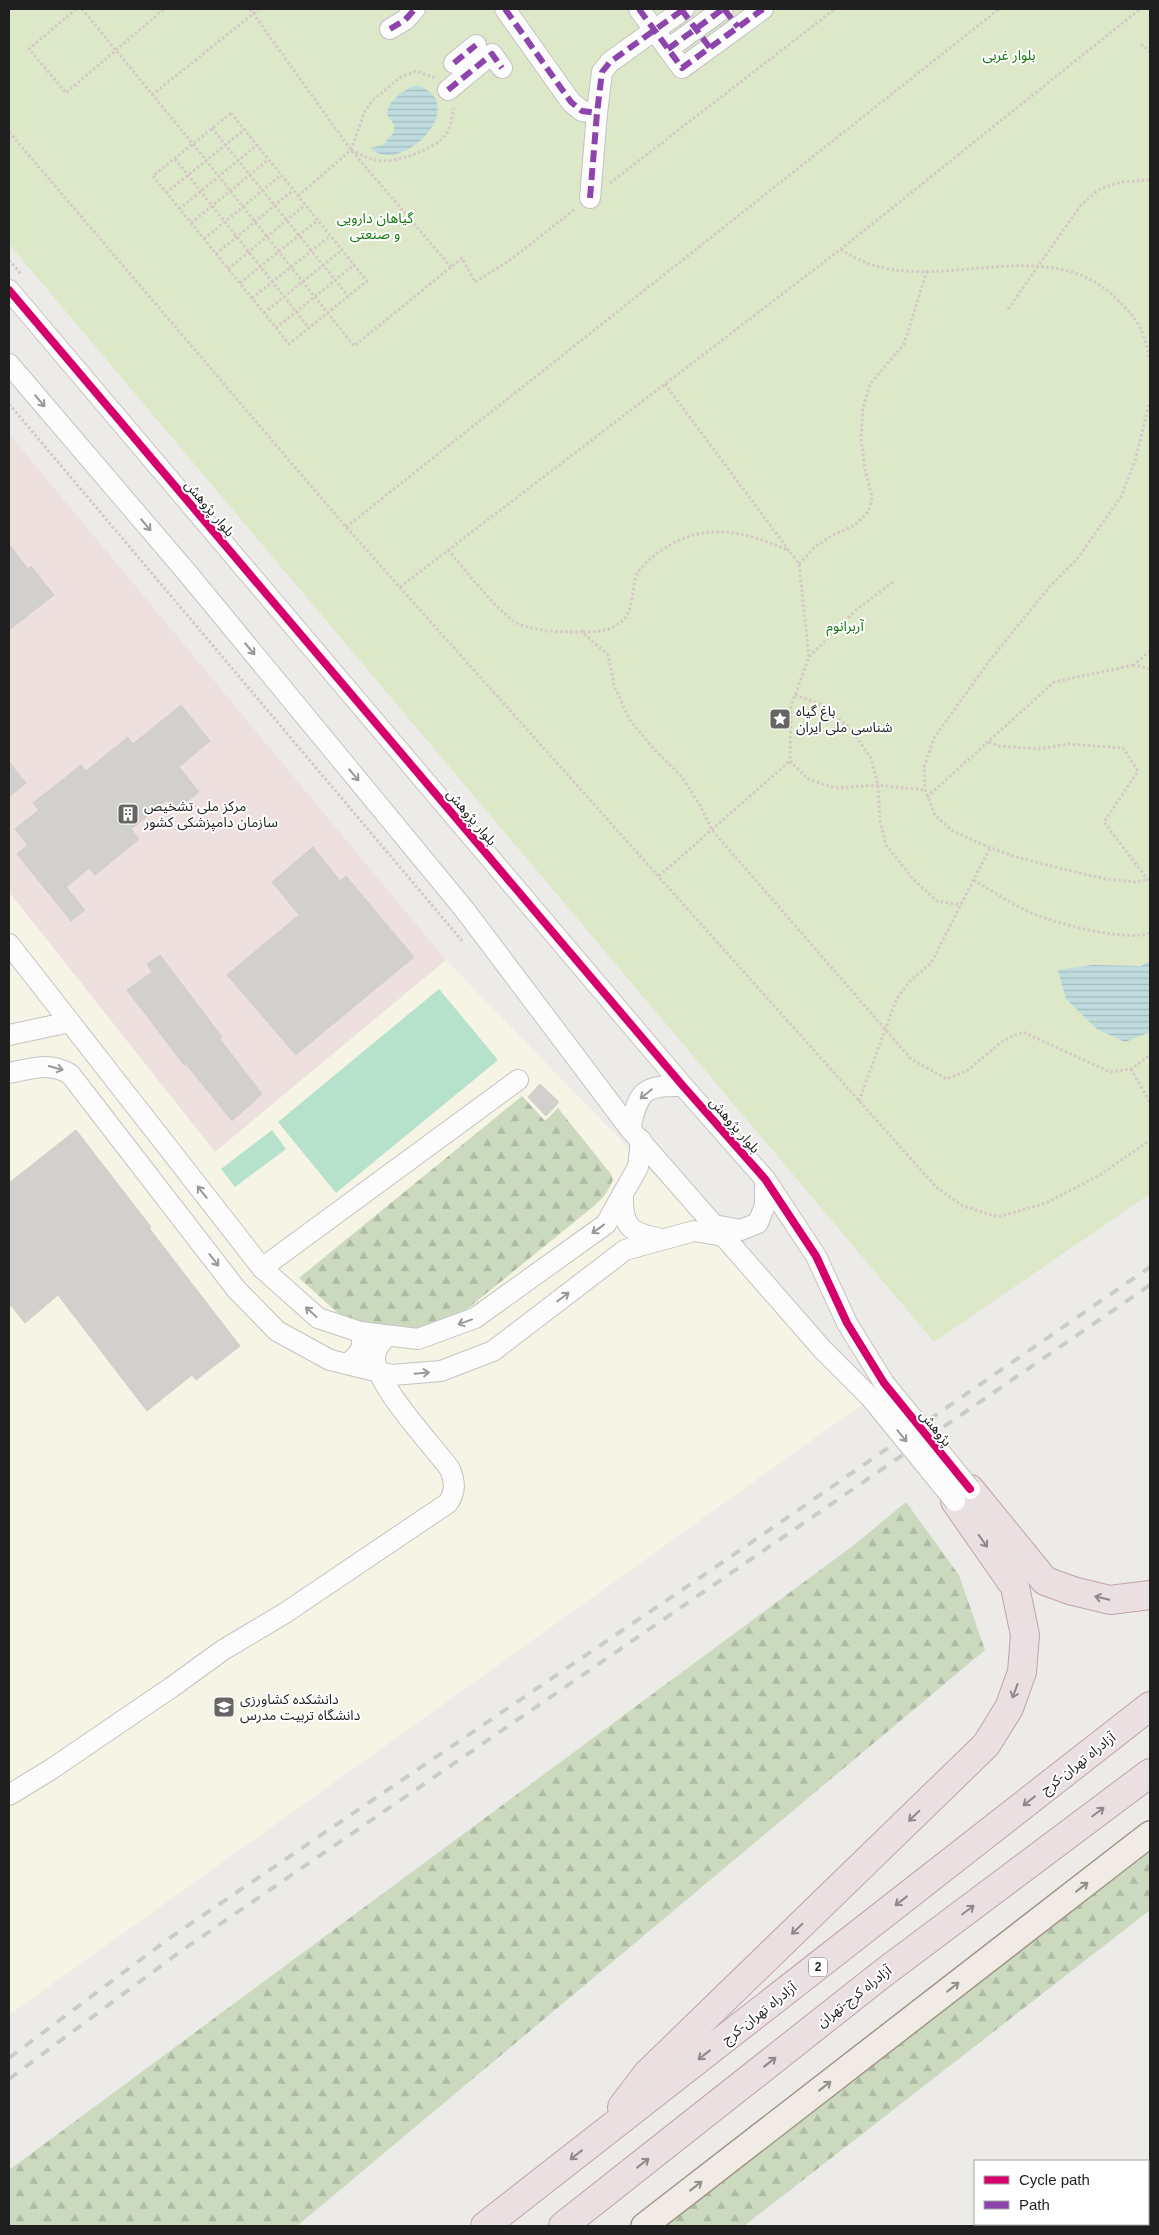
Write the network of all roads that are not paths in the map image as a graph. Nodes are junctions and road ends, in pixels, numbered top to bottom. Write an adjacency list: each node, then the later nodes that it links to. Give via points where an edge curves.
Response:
1 (415, 9): 9 (street)
2 (505, 9): 15 (street, via 571,102 582,111)
3 (682, 9): 8 (street); 10 (street)
4 (723, 9): 7 (street); 8 (street)
5 (763, 9): 7 (street)
6 (642, 10): 10 (street)
7 (738, 27): 11 (street)
8 (696, 28): 11 (street); 12 (street)
9 (390, 29)
10 (654, 30): 12 (street); 15 (street, via 610,62 602,72)
11 (710, 48): 12 (street, via 682,68)
12 (668, 49)
13 (502, 68): 14 (street, via 492,54 468,57)
14 (448, 90)
15 (597, 113): 16 (street)
16 (590, 198)
17 (9, 290): 24 (street, بلوار پژوهش)
18 (9, 364): 25 (street, one-way to 25, via 189,575 464,909)
19 (9, 944): 20 (street)
20 (70, 1022): 21 (street); 30 (street, one-way to 20)
21 (9, 1035)
22 (9, 1073): 33 (street, one-way to 33, via 50,1066 70,1074 236,1289 277,1331 330,1360)
23 (518, 1080): 30 (street)
24 (683, 1086): 25 (street, one-way to 25, via 657,1086 644,1093 636,1104); 26 (street, بلوار پژوهش)
25 (636, 1135): 27 (street, via 638,1167); 28 (street)
26 (766, 1179): 28 (street, via 765,1205 758,1223 741,1230); 35 (street, بلوار پژوهش, via 816,1256 847,1323)
27 (624, 1194): 29 (street, via 623,1211 627,1224 638,1234); 32 (street, one-way to 32, via 606,1224 475,1318 418,1339)
28 (718, 1230): 29 (street, via 694,1231); 36 (street, one-way to 36, bridge, via 823,1350)
29 (663, 1240): 34 (street, one-way to 29, via 392,1375 441,1371 493,1351 625,1250)
30 (262, 1268): 31 (street, one-way to 30, via 318,1318)
31 (360, 1332): 32 (street); 33 (street, via 363,1341 360,1352)
32 (388, 1336): 34 (street, via 376,1352)
33 (347, 1364): 34 (street)
34 (379, 1372): 40 (street, via 394,1398 450,1469 454,1487 448,1502 286,1613 222,1650 50,1770)
35 (884, 1383): 36 (street, پژوهش, bridge)
36 (963, 1495): 37 (highway, one-way to 36, via 1110,1600 1045,1581); 42 (highway, one-way to 42, via 1015,1587 1025,1635 1022,1672 1009,1708 986,1745 647,2074)
37 (1150, 1595)
38 (1150, 1706): 42 (highway, آزادراه تهران-کرج / 2, one-way to 42)
39 (1150, 1773): 44 (highway, آزادراه کرج-تهران, one-way to 39, via 882,1974)
40 (9, 1794)
41 (1150, 1834): 45 (main road, one-way to 41)
42 (598, 2138): 43 (highway, آزادراه تهران-کرج / 2, one-way to 43)
43 (485, 2226)
44 (563, 2226)
45 (644, 2226)

